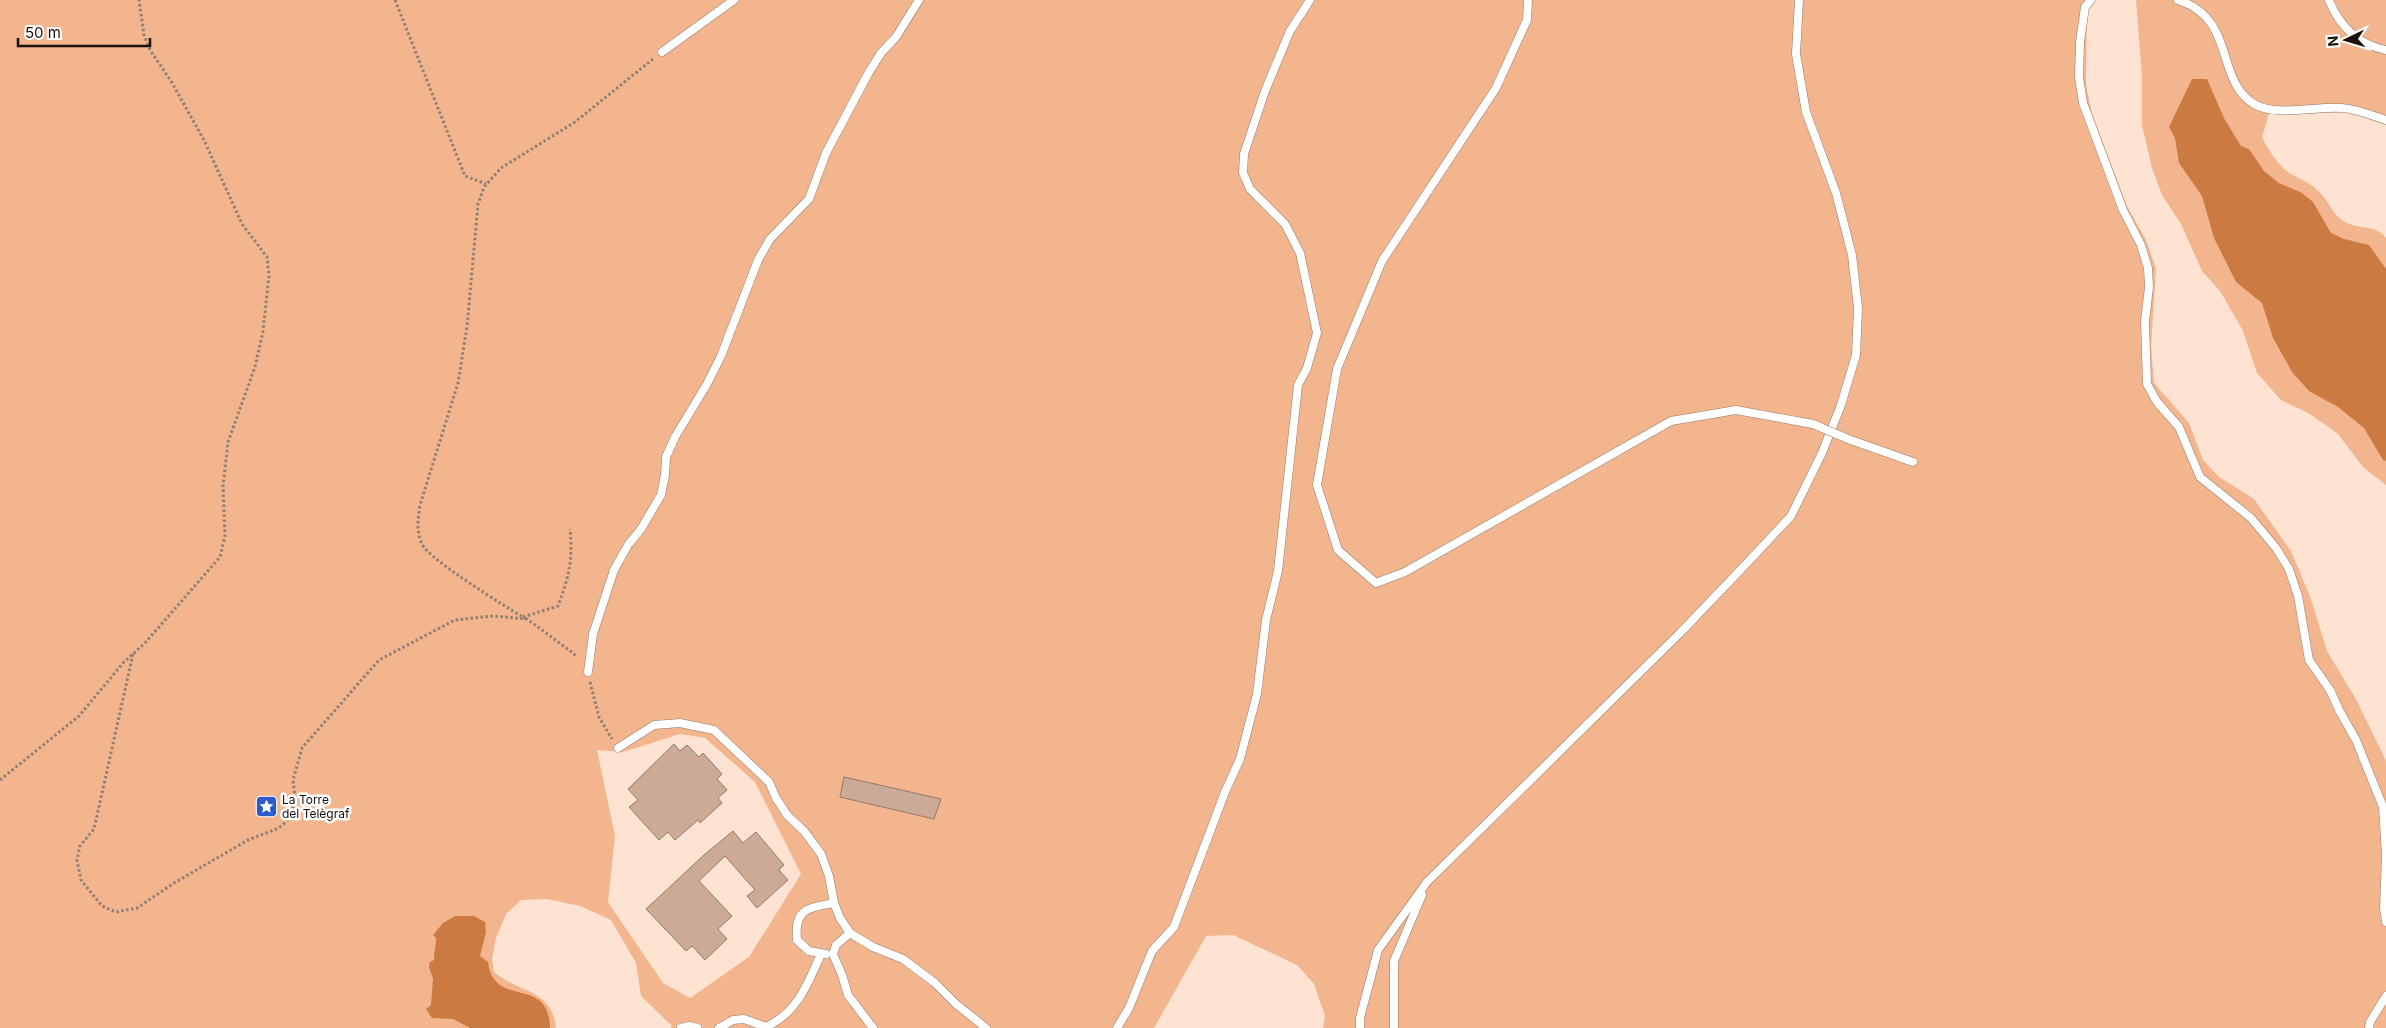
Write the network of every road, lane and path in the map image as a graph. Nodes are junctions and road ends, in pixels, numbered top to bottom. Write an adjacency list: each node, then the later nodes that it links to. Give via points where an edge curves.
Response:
1 (139, 0): 18 (path, via 144,35 150,50 204,140 242,224 267,257 270,276 255,367 228,442 223,468 225,536 220,557)
2 (395, 0): 14 (path, via 465,176)
3 (734, 0): 12 (lane)
4 (919, 0): 19 (lane, via 869,72 830,145 809,199 770,239 758,260 721,356 674,437 666,457 661,495 614,570 593,634)
5 (1310, 0): 34 (lane, via 1290,31 1274,68 1244,154 1242,173 1250,189 1285,224 1300,252 1317,333 1307,368 1298,385 1278,571 1266,620 1257,694 1240,759 1224,792 1174,927 1152,950 1129,1008)
6 (1528, 0): 15 (lane, bridge, via 1527,20 1496,88 1382,262 1337,369 1317,485 1338,550 1376,582 1404,572 1671,421 1736,410 1813,424)
7 (1799, 0): 22 (lane, via 1796,54 1806,112 1836,193 1852,255 1858,308 1856,355 1822,453 1791,516 1681,632)
8 (2090, 0): 24 (lane, via 2085,7 2080,42 2082,103 2148,268 2147,384 2179,428 2200,477 2251,518 2289,569 2298,596 2309,660 2322,676 2356,740 2383,807)
9 (2178, 0): 13 (lane, via 2196,6 2208,17 2242,93 2255,105 2276,110 2341,108)
10 (2329, 0): 11 (lane, via 2336,15 2356,38)
11 (2386, 50)
12 (662, 52): 14 (path, via 575,122 500,168)
13 (2386, 120)
14 (486, 184): 17 (path, via 478,204 467,326 458,383 420,505 417,525 422,546 446,566)
15 (1913, 462)
16 (570, 529): 17 (path, via 572,554 558,606)
17 (525, 618): 18 (path, via 493,616 455,620 379,660 302,748 293,780 295,797 291,817 285,823 248,840 137,908 116,912 102,906 82,880 77,860 80,846 94,829); 19 (path, via 573,653)
18 (133, 654): 21 (path, via 79,716)
19 (588, 672): 20 (path, via 599,717)
20 (618, 748): 23 (lane, via 654,726 680,723 714,730 769,782 787,815 821,854)
21 (0, 780)
22 (1428, 882): 35 (lane, via 1378,950); 36 (lane, via 1394,961)
23 (834, 903): 25 (lane); 26 (lane, via 803,912 795,924 797,940 809,951)
24 (2386, 922)
25 (850, 933): 27 (lane, via 836,945); 33 (lane, via 903,959)
26 (821, 954): 27 (lane); 31 (lane, via 798,1002 782,1020 766,1027 744,1019 733,1020)
27 (833, 954): 32 (lane, via 848,995)
28 (2386, 996): 37 (lane)
29 (681, 1028): 30 (lane)
30 (697, 1028)
31 (719, 1028)
32 (873, 1028)
33 (986, 1028)
34 (1117, 1028)
35 (1360, 1028)
36 (1394, 1028)
37 (2369, 1028)

